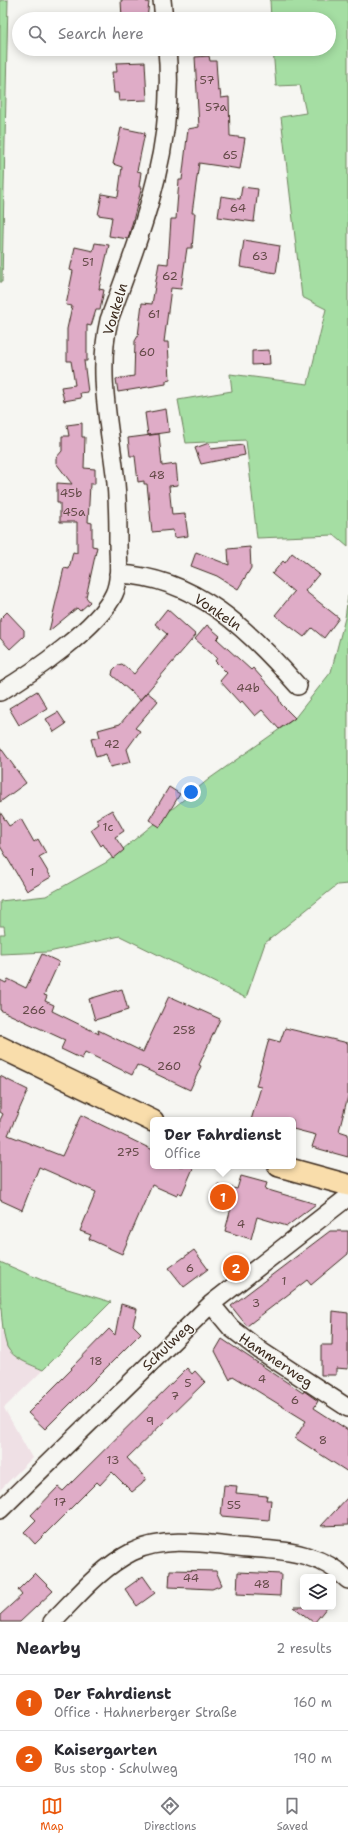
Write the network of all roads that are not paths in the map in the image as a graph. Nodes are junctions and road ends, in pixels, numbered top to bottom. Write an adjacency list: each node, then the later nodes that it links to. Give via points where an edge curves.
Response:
1 (162, 0): 2 (street)
2 (163, 12)
3 (167, 56): 4 (street, Vonkeln, via 169,100 162,155 152,196 105,337 103,372 115,476)
4 (118, 574): 5 (street, Vonkeln, via 135,575 162,582 225,613 266,649); 6 (street, Vonkeln, via 118,584 110,602 80,634 26,676)
5 (298, 686)
6 (0, 692)
7 (0, 1047): 8 (main road)
8 (150, 1120)
9 (290, 1169): 10 (main road)
10 (348, 1185)
11 (348, 1198): 12 (street, Schulweg)
12 (211, 1304): 13 (street, Hammerweg, via 231,1328 261,1351); 14 (street, Schulweg)
13 (348, 1408)
14 (0, 1510)
15 (348, 1580): 16 (street, via 328,1565 294,1552 194,1543 160,1544 133,1551 120,1558)
16 (52, 1622)

